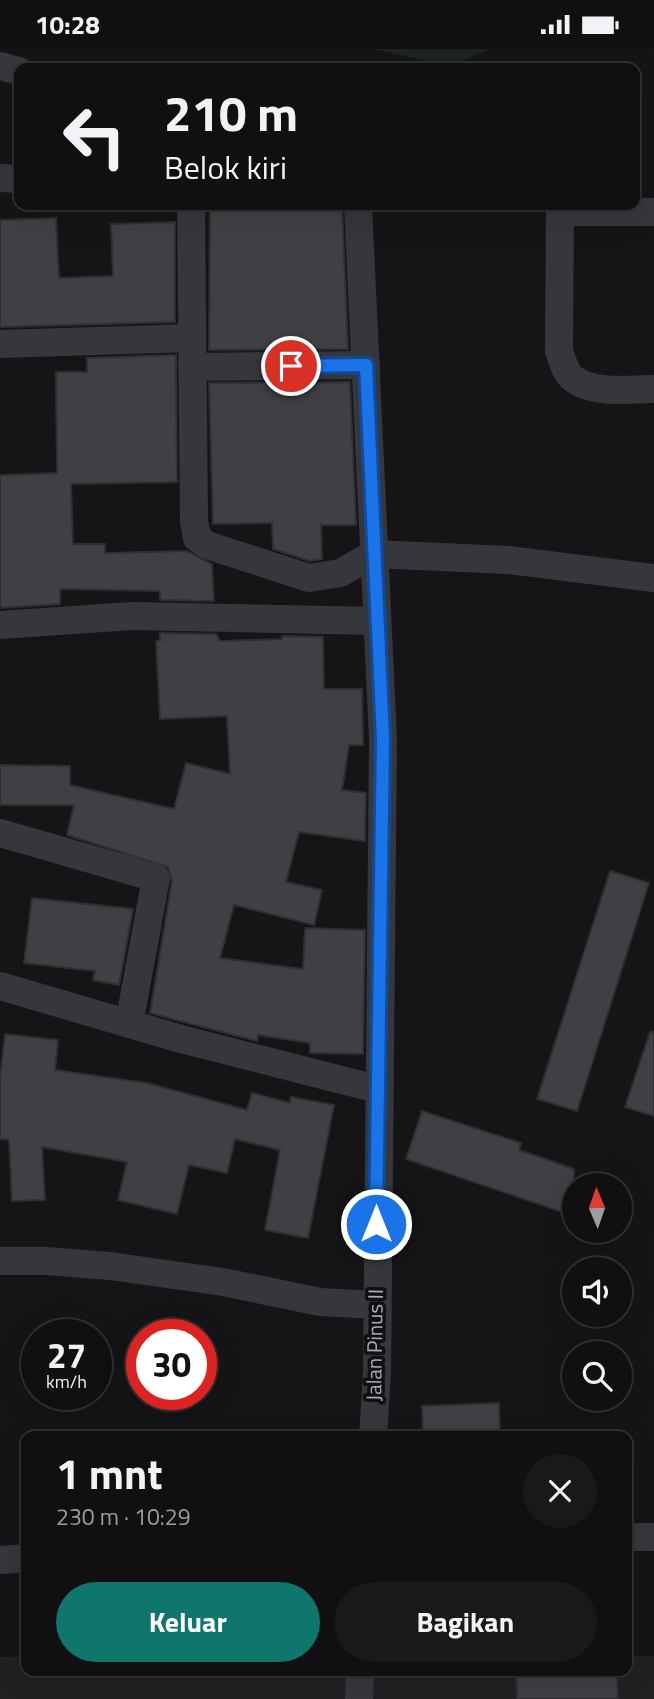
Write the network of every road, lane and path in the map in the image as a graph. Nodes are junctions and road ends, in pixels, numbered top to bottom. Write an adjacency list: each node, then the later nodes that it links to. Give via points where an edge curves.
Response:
1 (191, 210): 6 (street)
2 (358, 210): 8 (street, Jalan Pinus II)
3 (561, 210): 10 (street, via 559,351 566,371 575,381 594,387)
4 (608, 210): 5 (street)
5 (654, 212)
6 (191, 338): 7 (street); 9 (street)
7 (0, 344)
8 (366, 365): 9 (street); 11 (street, Jalan Pinus II)
9 (191, 367): 11 (street, via 197,538 309,578 340,573)
10 (654, 390)
11 (374, 554): 12 (street, via 508,560); 13 (street, Jalan Pinus II)
12 (654, 578)
13 (377, 621): 14 (street, via 132,616); 18 (street, Jalan Pinus II, via 383,739)
14 (0, 625)
15 (0, 833): 17 (street, via 156,878)
16 (0, 986): 17 (street)
17 (129, 1024): 18 (street)
18 (377, 1089): 20 (street, Jalan Pinus II)
19 (0, 1261): 20 (street, via 110,1266 320,1302)
20 (376, 1305): 21 (street, Jalan Pinus II)
21 (373, 1431)
22 (632, 1537): 23 (street)
23 (654, 1537)
24 (21, 1558): 25 (street)
25 (0, 1560)
26 (360, 1676): 27 (street)
27 (359, 1699)

